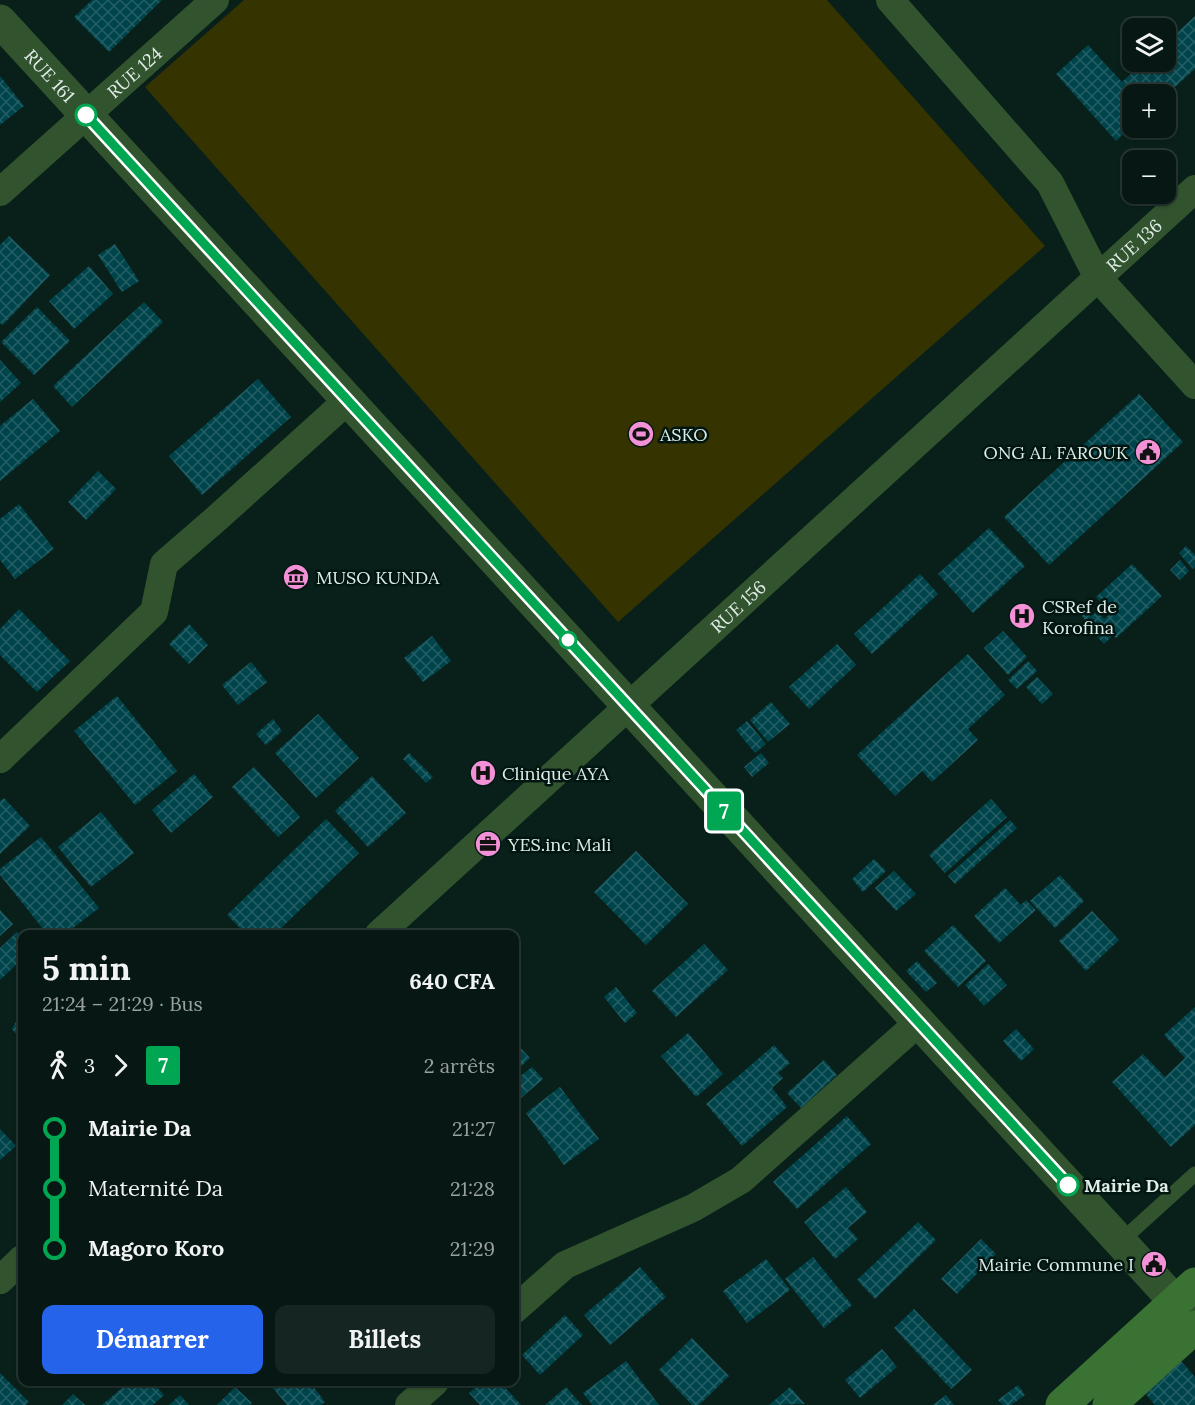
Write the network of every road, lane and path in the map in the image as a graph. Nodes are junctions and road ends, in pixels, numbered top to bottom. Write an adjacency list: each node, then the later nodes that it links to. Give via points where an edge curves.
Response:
1 (215, 0): 4 (street, RUE 124)
2 (890, 0): 7 (street, via 1050,183)
3 (0, 21): 4 (street, RUE 161)
4 (86, 115): 6 (street, RUE 124); 9 (street, RUE 161)
5 (1195, 189): 7 (street, RUE 136)
6 (0, 192)
7 (1098, 278): 8 (street); 10 (street, RUE 156)
8 (1195, 385)
9 (348, 400): 10 (street, RUE 161); 11 (street, via 164,564 153,612)
10 (629, 706): 12 (street, RUE 156); 13 (street, RUE 161)
11 (0, 759)
12 (383, 930)
13 (919, 1022): 15 (street, RUE 161); 18 (street, via 741,1180 693,1208 565,1264)
14 (1195, 1174): 15 (lane)
15 (1120, 1242): 19 (street, RUE 161)
16 (18, 1263): 17 (street)
17 (0, 1280)
18 (519, 1305)
19 (1190, 1309): 22 (main road); 23 (main road)
20 (430, 1386): 21 (street)
21 (409, 1405)
22 (1062, 1405)
23 (1109, 1405)

